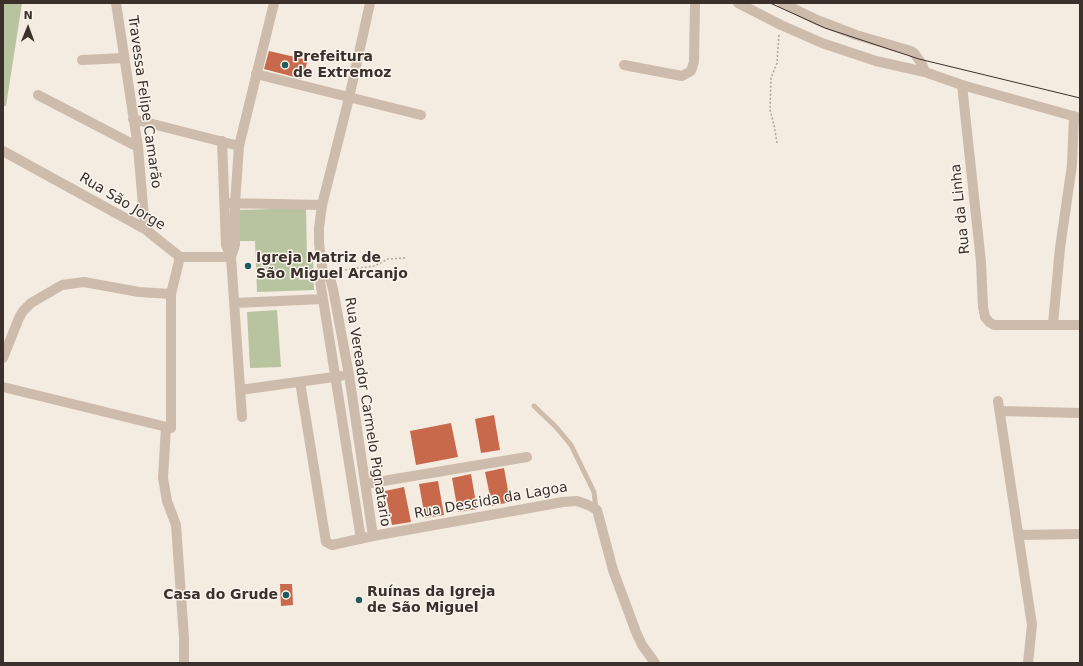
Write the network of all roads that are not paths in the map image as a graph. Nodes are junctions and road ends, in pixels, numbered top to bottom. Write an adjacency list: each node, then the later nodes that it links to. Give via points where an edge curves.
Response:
1 (116, 3): 7 (street, Travessa Felipe Camarão)
2 (274, 3): 11 (street)
3 (370, 3): 14 (street, Rua Vereador Carmelo Pignatario)
4 (695, 3): 9 (street, via 694,62 691,71 682,76)
5 (738, 3): 10 (street, via 822,43 876,61)
6 (782, 3): 10 (street, via 856,35 911,51)
7 (124, 58): 8 (street); 17 (street, Travessa Felipe Camarão)
8 (82, 60)
9 (624, 65)
10 (925, 72): 12 (street)
11 (256, 74): 14 (street); 19 (street)
12 (962, 85): 16 (street); 31 (street, Rua da Linha, via 985,318 994,325)
13 (38, 96): 20 (street)
14 (349, 98): 15 (street); 23 (street, Rua Vereador Carmelo Pignatario)
15 (421, 115)
16 (1077, 117): 31 (street, via 1060,248)
17 (134, 119): 18 (street); 20 (street, Travessa Felipe Camarão)
18 (222, 141): 19 (street); 22 (street)
19 (239, 146): 22 (street)
20 (138, 147): 24 (street, Travessa Felipe Camarão)
21 (4, 154): 24 (street, Rua São Jorge)
22 (230, 203): 23 (street); 26 (street, via 235,245)
23 (322, 205): 27 (street, Rua Vereador Carmelo Pignatario, via 319,243)
24 (145, 229): 25 (street, Rua São Jorge)
25 (180, 257): 26 (street); 28 (street)
26 (231, 257): 30 (street)
27 (323, 273): 29 (street, Rua Vereador Carmelo Pignatario, via 320,281); 34 (street, Rua Vereador Carmelo Pignatario, via 330,278 333,289)
28 (171, 294): 33 (street, via 139,292 84,282 62,285 31,303 23,311); 42 (street, via 171,428)
29 (323, 299): 30 (street); 35 (street, Rua Vereador Carmelo Pignatario)
30 (235, 303): 38 (street)
31 (1054, 324): 32 (street)
32 (1080, 325)
33 (3, 358)
34 (348, 375): 35 (street); 44 (street, Rua Vereador Carmelo Pignatario)
35 (334, 377): 36 (street); 49 (street, Rua Vereador Carmelo Pignatario)
36 (300, 382): 38 (street); 49 (street, Rua Descida da Lagoa, via 324,539 332,545)
37 (3, 387): 42 (street)
38 (240, 390): 41 (street)
39 (534, 406): 45 (lane, via 571,445 594,492)
40 (1080, 413): 47 (street, via 999,406)
41 (242, 417)
42 (166, 427): 50 (street, via 163,478 166,500 176,525)
43 (527, 457): 44 (street)
44 (365, 484): 48 (street, Rua Vereador Carmelo Pignatario)
45 (596, 510): 48 (street, Rua Descida da Lagoa, via 577,501 562,502); 51 (street, via 613,570 636,632)
46 (1080, 534): 47 (street)
47 (1019, 535): 52 (street, via 1032,625)
48 (373, 536): 49 (street, Rua Descida da Lagoa)
49 (361, 539)
50 (184, 663)
51 (655, 663)
52 (1028, 663)

